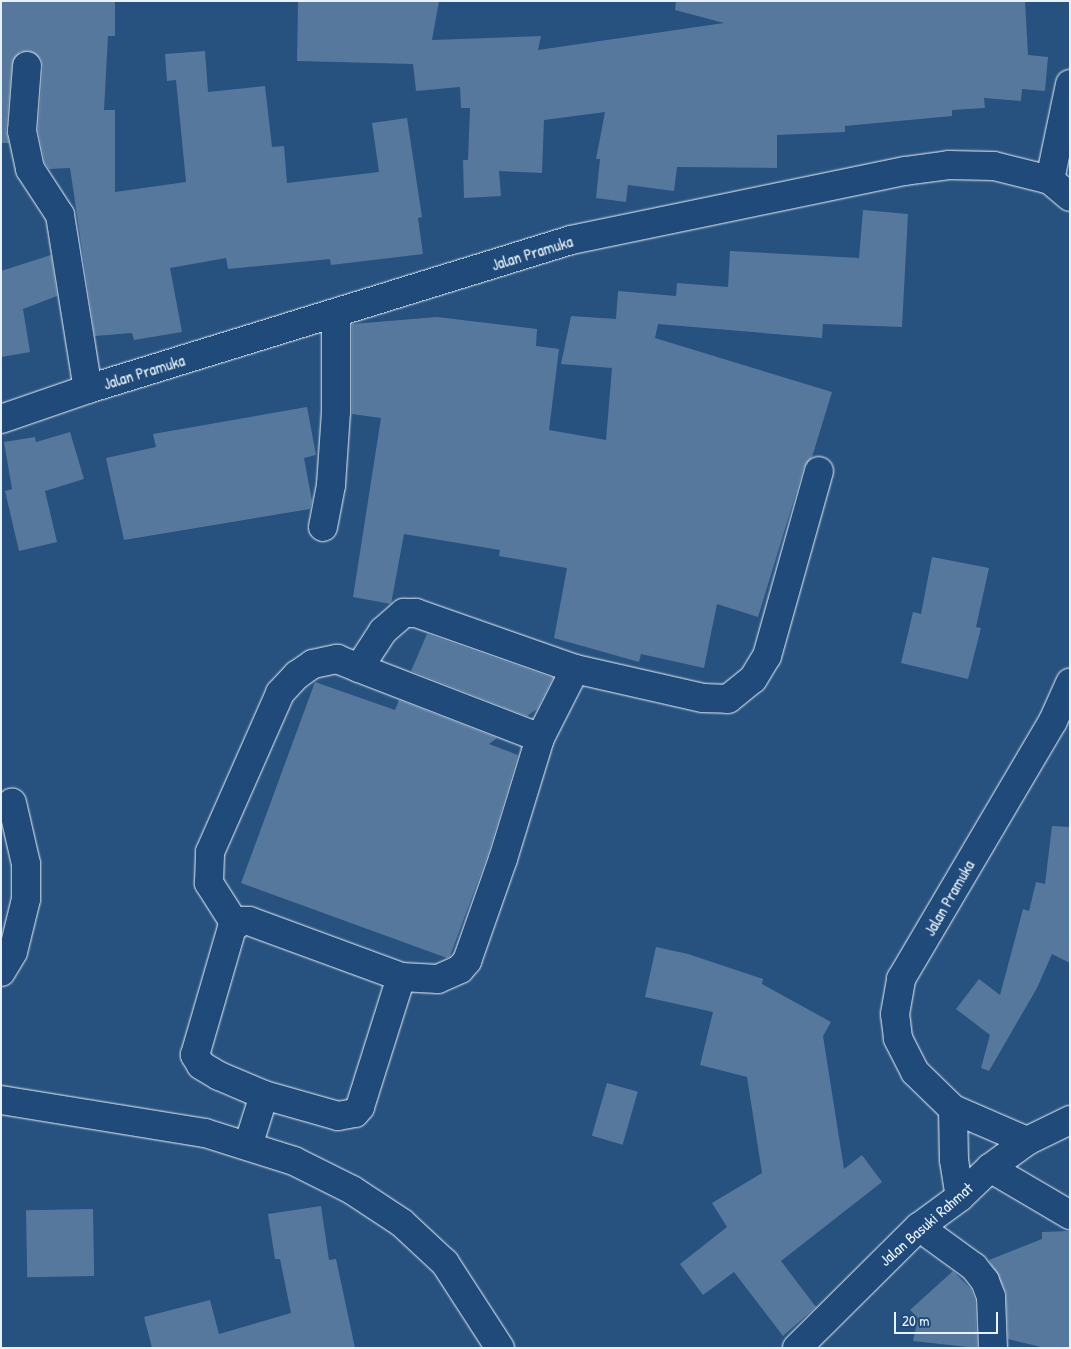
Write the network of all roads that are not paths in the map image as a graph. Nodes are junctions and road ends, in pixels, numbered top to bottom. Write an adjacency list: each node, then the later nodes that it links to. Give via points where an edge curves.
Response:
1 (27, 66): 6 (main road, via 23,136 30,169 60,215)
2 (1070, 84): 3 (main road)
3 (1064, 143): 4 (main road)
4 (1060, 188): 5 (main road, Jalan Pramuka, via 994,166 949,165 905,171 571,240)
5 (336, 313): 6 (main road, Jalan Pramuka); 9 (main road, via 336,412 331,485)
6 (88, 389): 7 (main road, Jalan Pramuka)
7 (1, 419)
8 (819, 471): 11 (main road, via 767,656 753,680 728,699 703,698)
9 (323, 527)
10 (359, 668): 11 (main road, via 383,631 404,613 416,613); 13 (main road); 15 (main road, via 337,659 313,664 280,693 210,852 209,883)
11 (574, 669): 13 (main road)
12 (1070, 683): 20 (main road, Jalan Pramuka, via 1053,721 902,979 895,1014 898,1038 906,1059 915,1072)
13 (540, 738): 17 (main road, via 467,961 452,975 438,980)
14 (12, 803): 16 (main road, via 26,864 26,899 13,952)
15 (235, 924): 17 (main road, via 250,921); 18 (main road, via 221,961 195,1055 201,1065 219,1076)
16 (1, 972)
17 (401, 977): 18 (main road, via 355,1113 338,1116)
18 (264, 1095): 23 (main road)
19 (1, 1100): 23 (main road, via 205,1134)
20 (954, 1109): 22 (main road, Jalan Pramuka); 25 (main road, via 954,1160)
21 (1070, 1120): 22 (main road, Jalan Basuki Rahmat)
22 (1027, 1141): 24 (main road, Jalan Basuki Rahmat)
23 (248, 1146): 28 (main road, via 294,1161 352,1190 402,1223 445,1263)
24 (990, 1168): 25 (main road, Jalan Basuki Rahmat); 26 (main road)
25 (960, 1197): 27 (main road, Jalan Basuki Rahmat)
26 (1070, 1215)
27 (919, 1227): 29 (main road, Jalan Basuki Rahmat); 30 (main road, via 974,1267 985,1281 991,1297)
28 (500, 1348)
29 (797, 1348)
30 (993, 1348)

